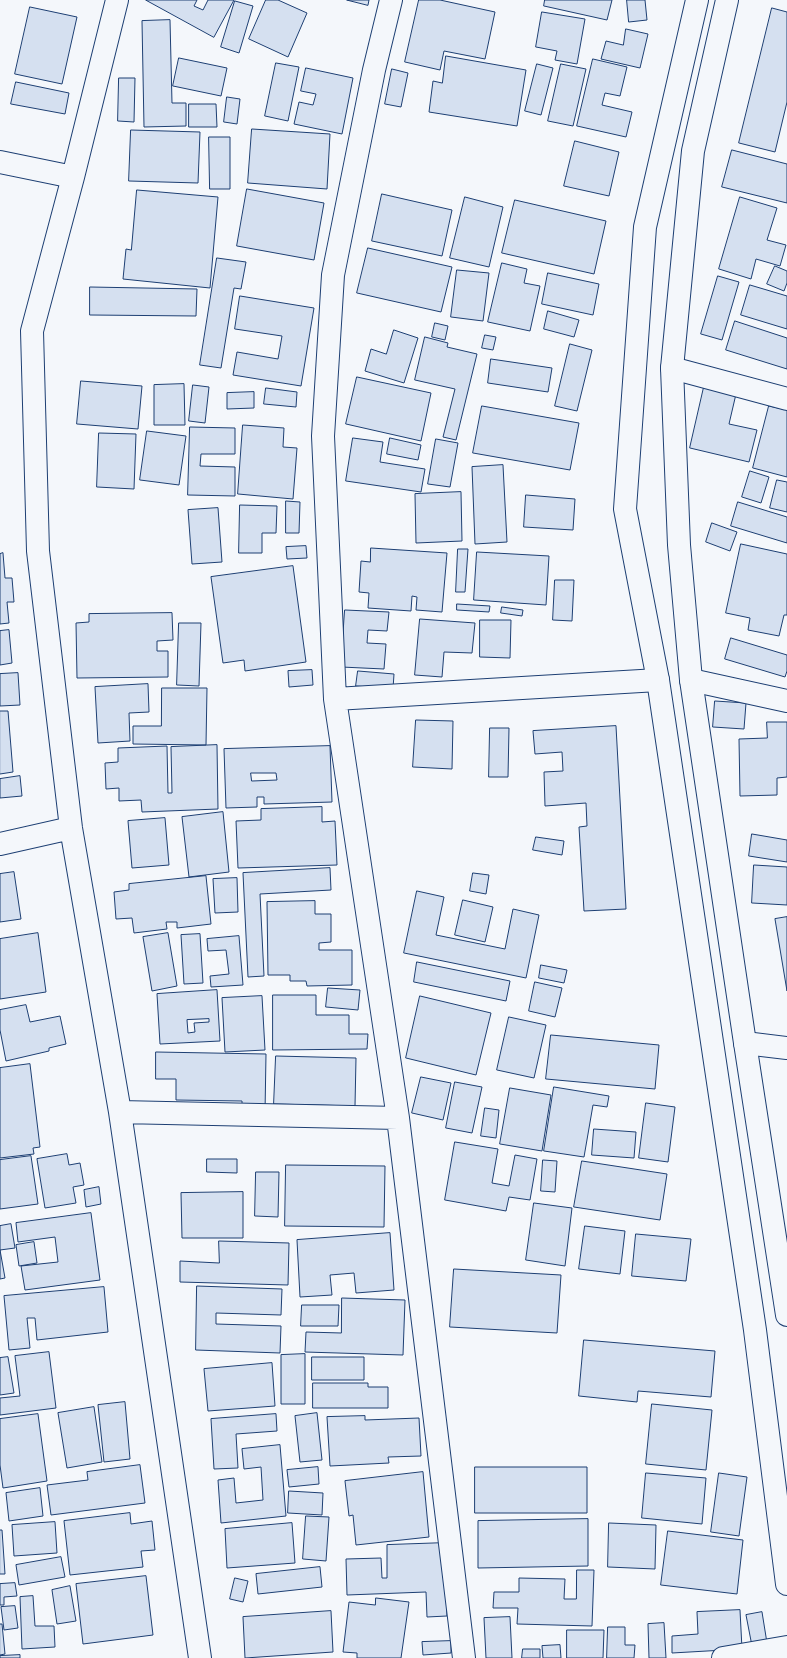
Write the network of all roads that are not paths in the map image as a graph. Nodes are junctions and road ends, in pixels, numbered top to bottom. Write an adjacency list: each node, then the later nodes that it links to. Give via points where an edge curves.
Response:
1 (117, 0): 6 (street)
2 (391, 0): 11 (street, via 374,70 333,275 323,436)
3 (697, 0): 9 (street, via 645,227 625,510)
4 (727, 0): 7 (street, via 693,151)
5 (0, 162): 6 (street)
6 (73, 177): 13 (street, via 32,331 38,550)
7 (672, 368): 8 (street); 10 (street, via 679,545)
8 (787, 399)
9 (658, 680): 11 (street); 20 (street, via 754,1322)
10 (691, 680): 12 (street); 15 (street)
11 (335, 699): 18 (street)
12 (787, 701)
13 (71, 828): 14 (street); 17 (street)
14 (0, 844)
15 (744, 1043): 16 (street); 19 (street)
16 (787, 1048)
17 (120, 1112): 18 (street); 22 (street)
18 (398, 1118): 23 (street)
19 (787, 1315)
20 (787, 1584)
21 (787, 1647): 24 (street)
22 (200, 1658)
23 (464, 1658)
24 (723, 1658)

